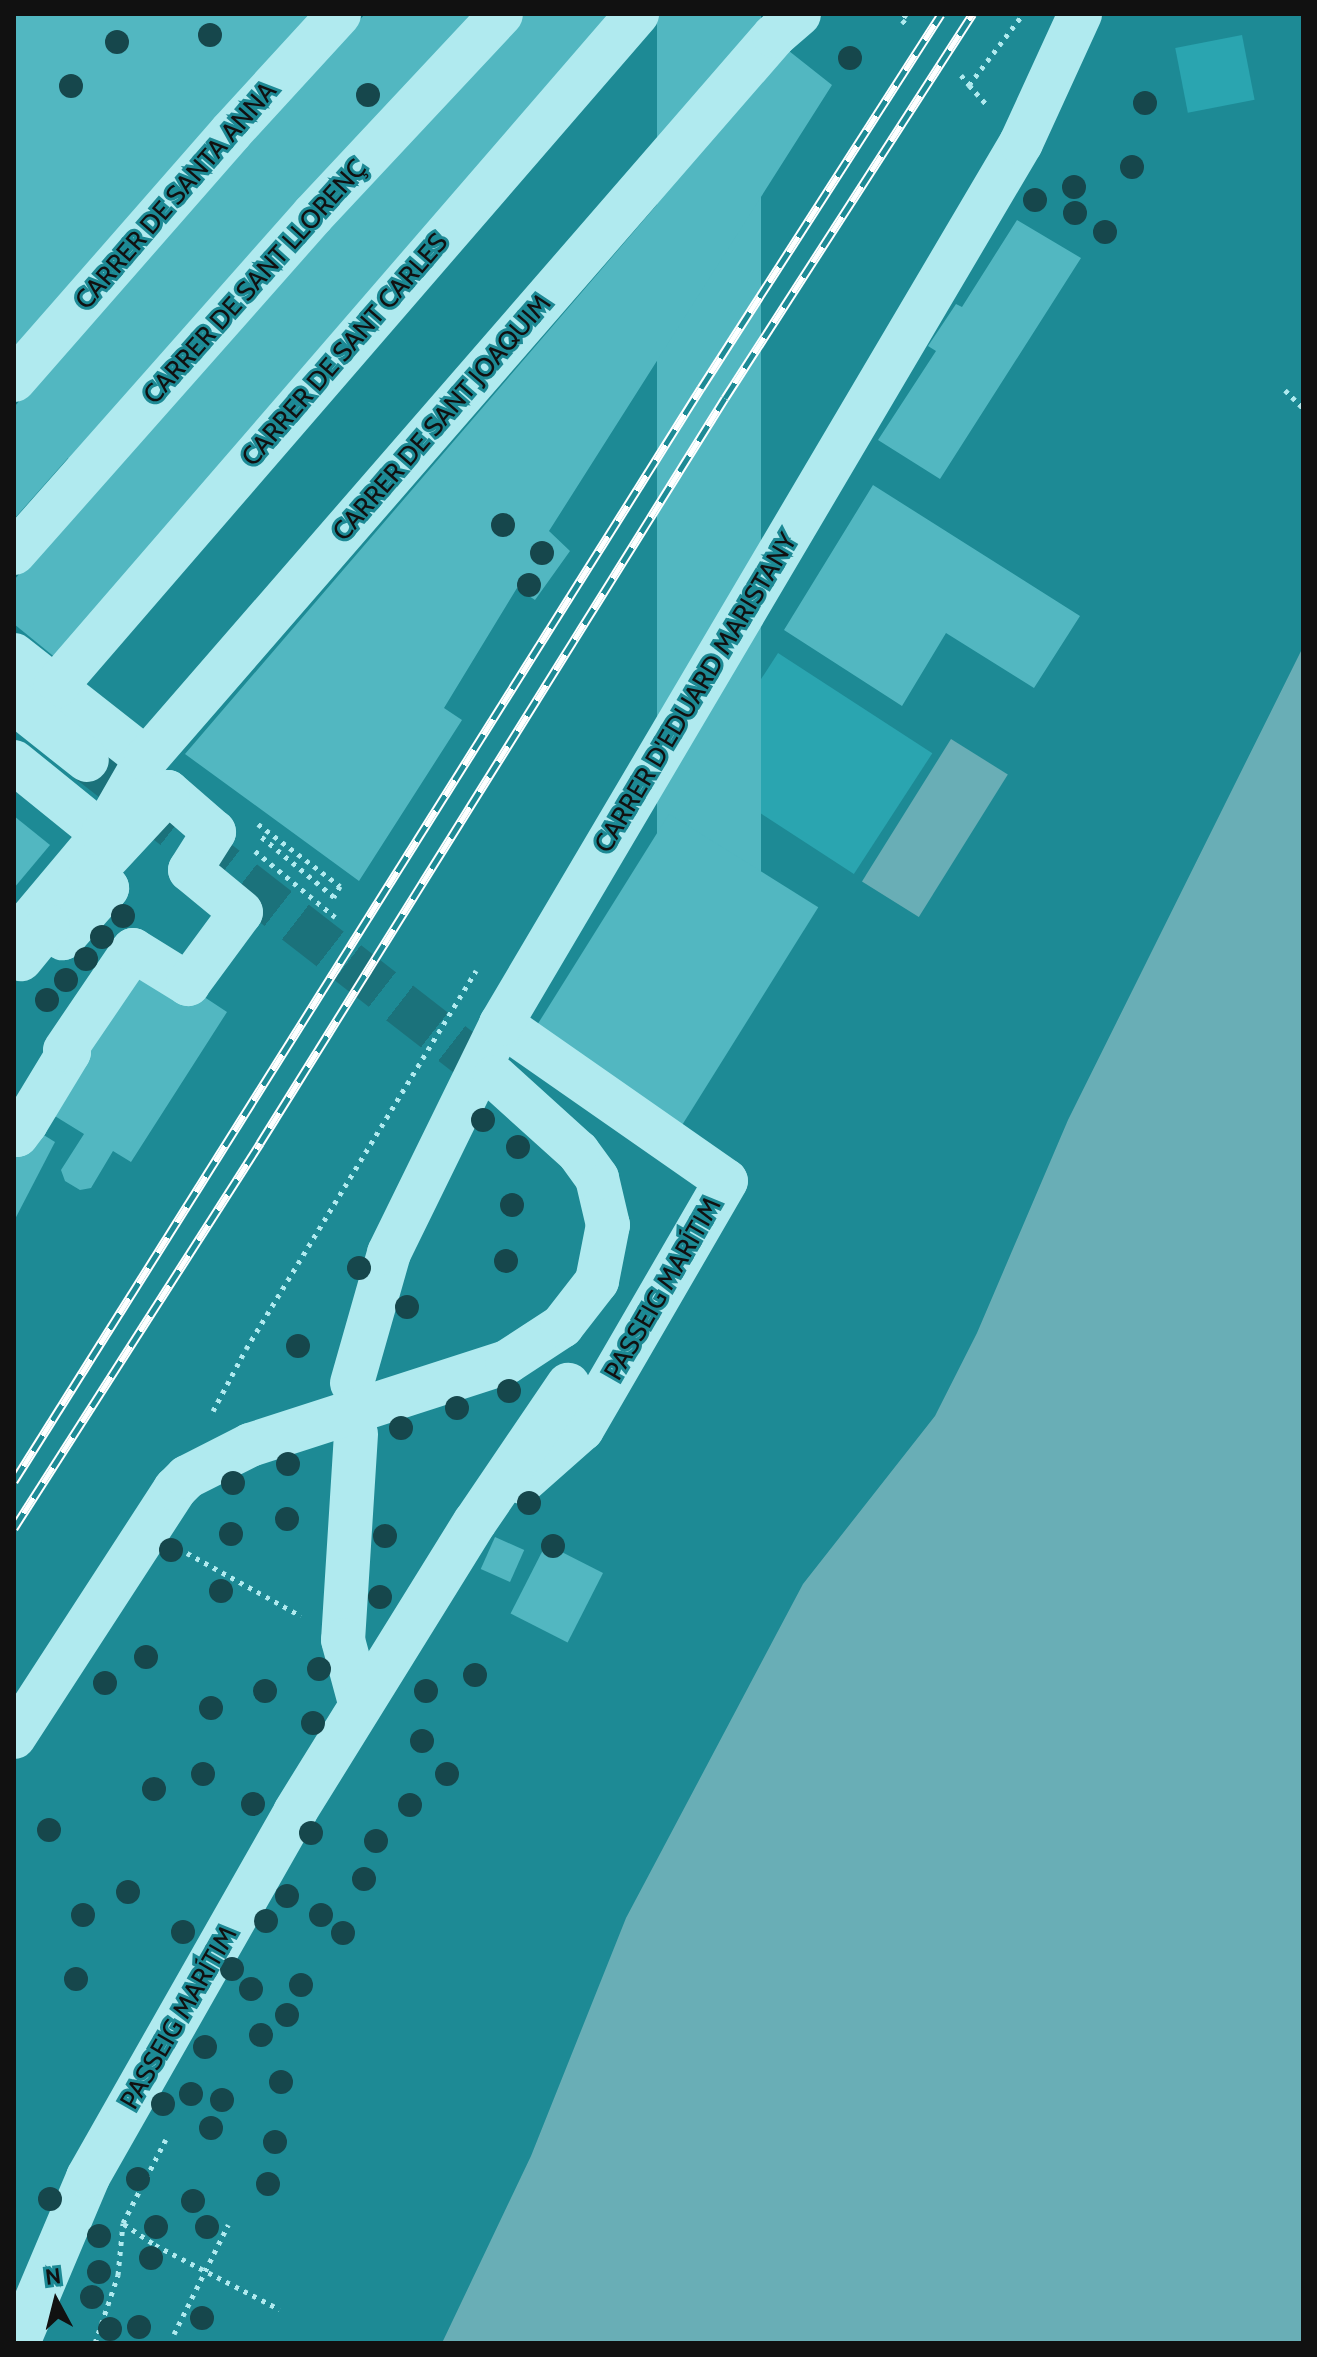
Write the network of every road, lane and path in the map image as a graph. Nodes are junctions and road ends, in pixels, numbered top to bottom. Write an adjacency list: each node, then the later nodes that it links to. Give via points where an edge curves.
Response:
1 (339, 14): 10 (street, CARRER DE SANTA ANNA)
2 (501, 14): 13 (street, CARRER DE SANT LLORENÇ, via 313,215)
3 (637, 14): 15 (street, CARRER DE SANT CARLES)
4 (799, 14): 17 (street, CARRER DE SANT JOAQUIM)
5 (896, 14): 8 (path)
6 (1023, 14): 9 (path, via 972,87)
7 (1080, 14): 27 (street, CARRER D'EDUARD MARISTANY, via 1021,143)
8 (905, 19)
9 (961, 75)
10 (14, 380)
11 (1285, 390): 12 (path)
12 (1303, 408)
13 (14, 553)
14 (14, 655): 15 (street)
15 (55, 687): 17 (street)
16 (14, 702): 18 (street)
17 (146, 759): 21 (street, CARRER DE SANT JOAQUIM)
18 (87, 760)
19 (14, 762): 21 (street)
20 (251, 829): 23 (path)
21 (103, 834): 25 (street, CARRER DE SANT JOAQUIM)
22 (251, 848): 24 (path)
23 (334, 897)
24 (335, 917)
25 (14, 940)
26 (14, 967): 29 (street, via 48,926 63,938 107,888 90,876 168,792 214,832 190,870 241,912 188,984 133,950 65,1050 69,1052 26,1123 17,1135)
27 (501, 1024): 31 (street, CARRER D'EDUARD MARISTANY, via 389,1253); 35 (street, PASSEIG MARÍTIM, via 726,1181 582,1429)
28 (495, 1077): 36 (street, via 578,1152 597,1178 608,1225 597,1281 562,1326 507,1362 250,1445 187,1477)
29 (14, 1132)
30 (246, 1349): 33 (path)
31 (352, 1383)
32 (568, 1385): 35 (street, PASSEIG MARÍTIM)
33 (209, 1422)
34 (356, 1434): 37 (street)
35 (475, 1522): 38 (street, PASSEIG MARÍTIM)
36 (147, 1532): 37 (path); 39 (street)
37 (343, 1640): 38 (street)
38 (360, 1703): 45 (street, PASSEIG MARÍTIM, via 88,2177)
39 (14, 1737)
40 (123, 2223): 42 (path)
41 (228, 2225): 42 (path)
42 (204, 2271): 43 (path); 44 (path)
43 (279, 2309)
44 (174, 2334)
45 (18, 2343)

